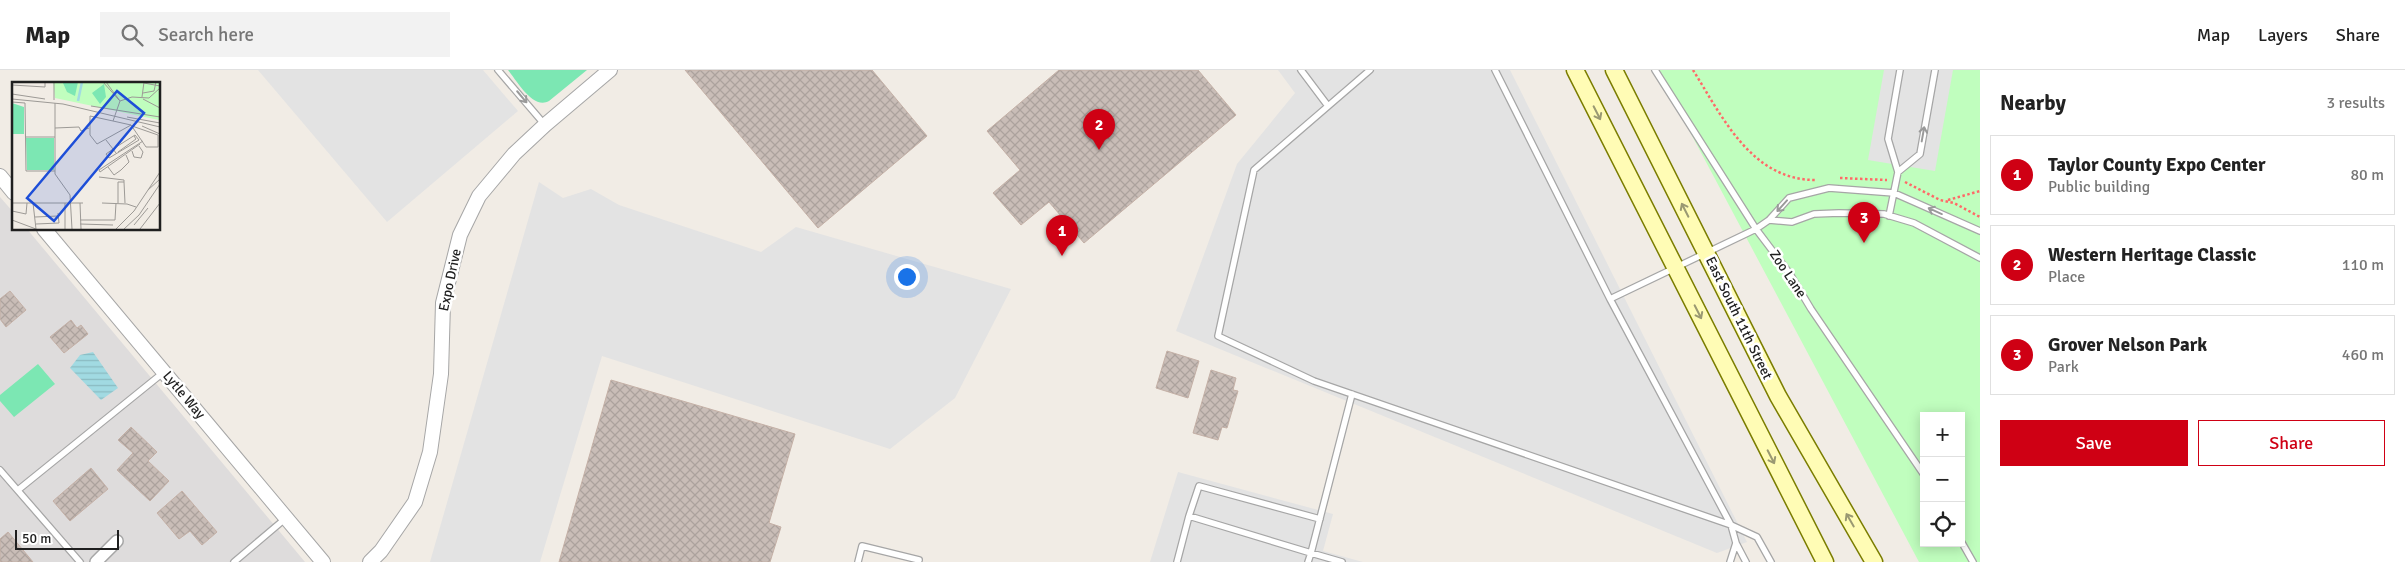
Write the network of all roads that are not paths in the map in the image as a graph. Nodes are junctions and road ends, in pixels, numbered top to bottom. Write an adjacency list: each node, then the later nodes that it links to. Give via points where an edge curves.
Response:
1 (498, 70): 12 (lane, one-way to 12)
2 (610, 70): 12 (street, Expo Drive)
3 (1301, 70): 11 (lane)
4 (1370, 70): 11 (lane)
5 (1495, 70): 25 (lane)
6 (1575, 70): 24 (main road, one-way to 24)
7 (1614, 70): 22 (main road, East South 11th Street, one-way to 7)
8 (1655, 70): 19 (lane, Zoo Lane)
9 (1900, 70): 13 (lane, via 1888,139)
10 (1935, 70): 13 (lane, one-way to 10, via 1920,154)
11 (1328, 106): 27 (lane, via 1254,170 1218,336)
12 (545, 125): 43 (street, Expo Drive, via 514,154 479,196 460,235 443,303 441,374 430,452 414,502)
13 (1898, 172): 16 (lane)
14 (1, 178): 15 (street)
15 (12, 191)
16 (1894, 193): 17 (lane); 18 (lane, one-way to 18, via 1829,188 1789,198); 21 (lane, one-way to 16)
17 (1889, 216): 18 (lane, via 1839,213 1814,214 1792,222); 23 (lane, via 1914,223)
18 (1769, 220): 19 (lane)
19 (1756, 229): 22 (lane); 28 (lane, Zoo Lane, via 1790,274)
20 (45, 230): 26 (street, Lytle Way)
21 (1980, 231)
22 (1707, 253): 24 (lane); 53 (main road, East South 11th Street, one-way to 22, via 1778,396)
23 (1980, 258)
24 (1676, 268): 25 (lane); 52 (main road, one-way to 52)
25 (1610, 300): 34 (lane)
26 (164, 372): 30 (lane); 32 (street, Lytle Way)
27 (1352, 394): 33 (lane); 34 (lane)
28 (1920, 469)
29 (0, 470): 30 (lane)
30 (18, 490): 39 (lane)
31 (1189, 516): 33 (lane, via 1199,486); 38 (lane); 46 (lane)
32 (287, 517): 41 (lane); 42 (street, Lytle Way)
33 (1320, 519): 38 (lane)
34 (1731, 526): 36 (lane); 51 (lane, via 1757,537)
35 (117, 541): 40 (street)
36 (1736, 543): 49 (lane); 50 (lane)
37 (1964, 547): 54 (lane)
38 (1311, 552): 47 (lane); 48 (lane)
39 (80, 562)
40 (96, 562)
41 (234, 562)
42 (324, 562)
43 (370, 562)
44 (858, 562): 45 (lane, via 862,546)
45 (918, 562)
46 (1177, 562)
47 (1308, 562)
48 (1342, 562)
49 (1730, 562)
50 (1746, 562)
51 (1771, 562)
52 (1824, 562)
53 (1874, 562)
54 (1973, 562)

